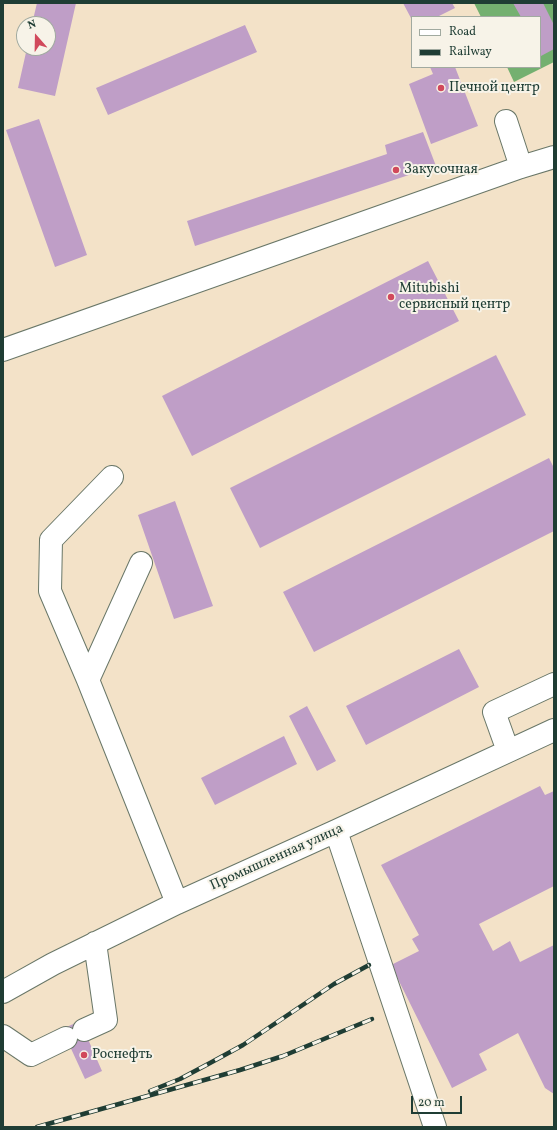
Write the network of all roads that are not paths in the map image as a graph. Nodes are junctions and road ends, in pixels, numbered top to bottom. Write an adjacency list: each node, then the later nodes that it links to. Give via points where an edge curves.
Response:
1 (506, 121): 3 (street)
2 (554, 157): 3 (street)
3 (521, 167): 4 (street)
4 (3, 350)
5 (112, 477): 7 (street, via 51,540 50,591)
6 (141, 563): 7 (street)
7 (88, 680): 12 (street)
8 (554, 684): 10 (street, via 494,712)
9 (554, 730): 10 (street, Промышленная улица)
10 (508, 751): 11 (street, Промышленная улица)
11 (336, 831): 12 (street, Промышленная улица); 16 (street)
12 (177, 903): 13 (street, Промышленная улица)
13 (95, 943): 14 (street, Промышленная улица); 15 (street, via 106,1020 31,1055)
14 (3, 992)
15 (3, 1036)
16 (435, 1127)

